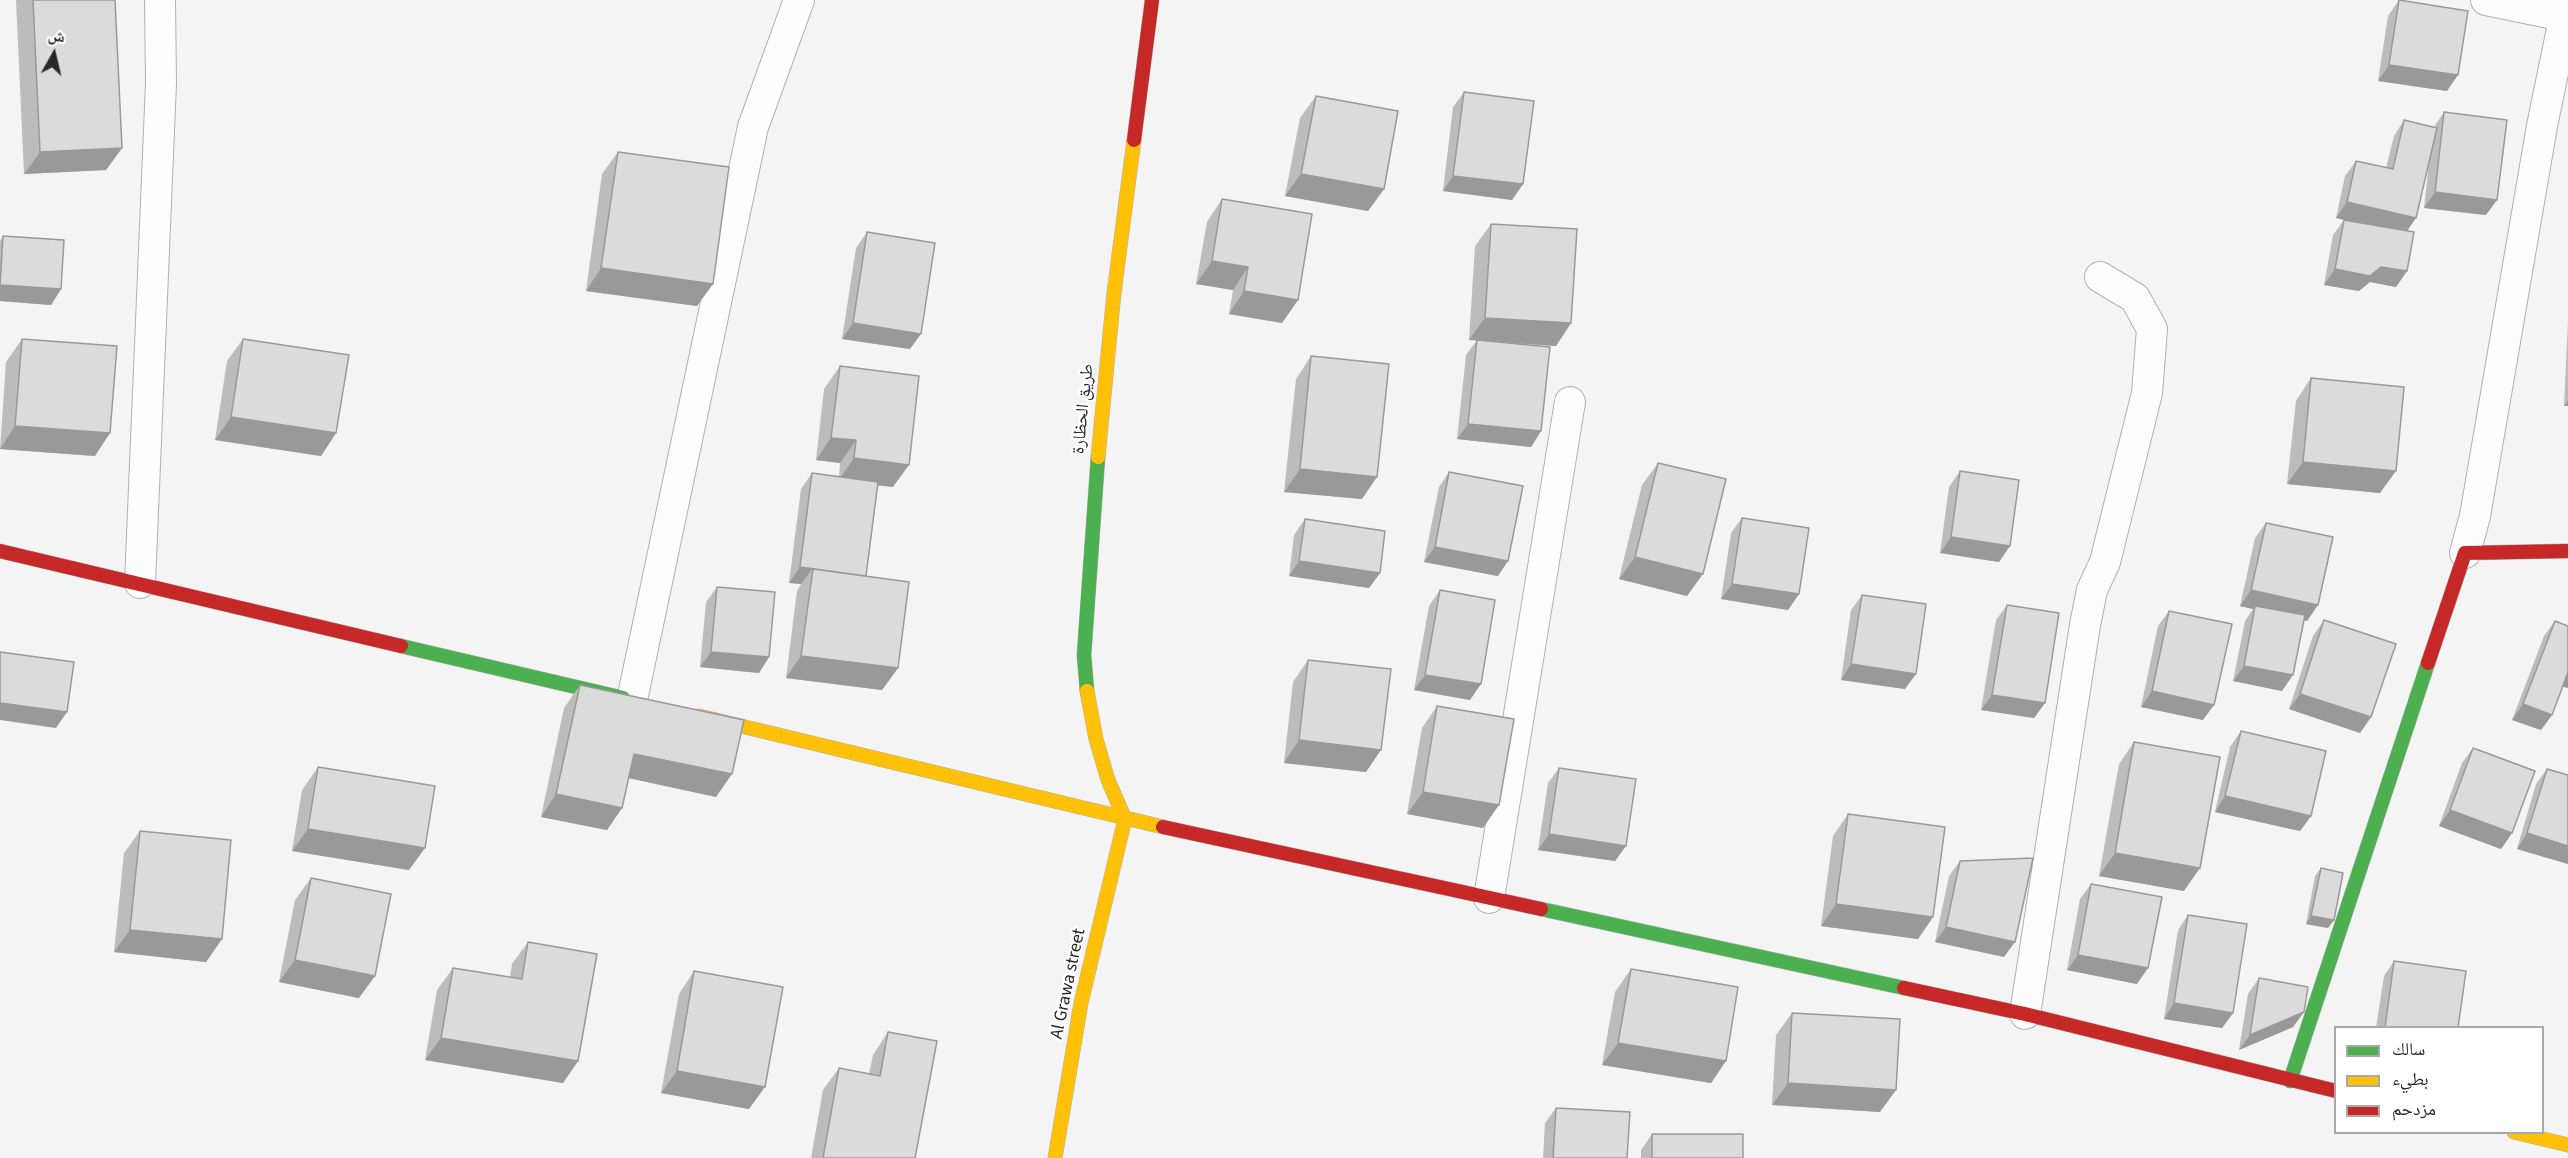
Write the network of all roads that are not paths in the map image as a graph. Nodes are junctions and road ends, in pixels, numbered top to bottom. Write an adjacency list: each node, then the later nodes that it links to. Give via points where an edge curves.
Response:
1 (160, 0): 11 (street, via 161,83)
2 (799, 0): 12 (street, via 753,128)
3 (1152, 0): 14 (street, طريق الحظارة, via 1098,453 1084,655 1096,739)
4 (2486, 0): 5 (street)
5 (2566, 8): 10 (street, via 2475,516)
6 (2100, 277): 16 (street, via 2135,298 2152,329 2147,393 2105,562 2092,590 2085,625)
7 (1570, 402): 15 (street)
8 (0, 550): 11 (street)
9 (2568, 551): 10 (street)
10 (2465, 553): 17 (street)
11 (140, 583): 12 (street)
12 (638, 701)
13 (689, 714): 14 (street)
14 (1125, 819): 15 (street); 21 (street, Al Grawa street, via 1081,1002)
15 (1490, 898): 16 (street)
16 (2025, 1014): 17 (street)
17 (2290, 1081): 18 (street)
18 (2334, 1091)
19 (2520, 1134): 20 (street)
20 (2562, 1149)
21 (1054, 1158)

